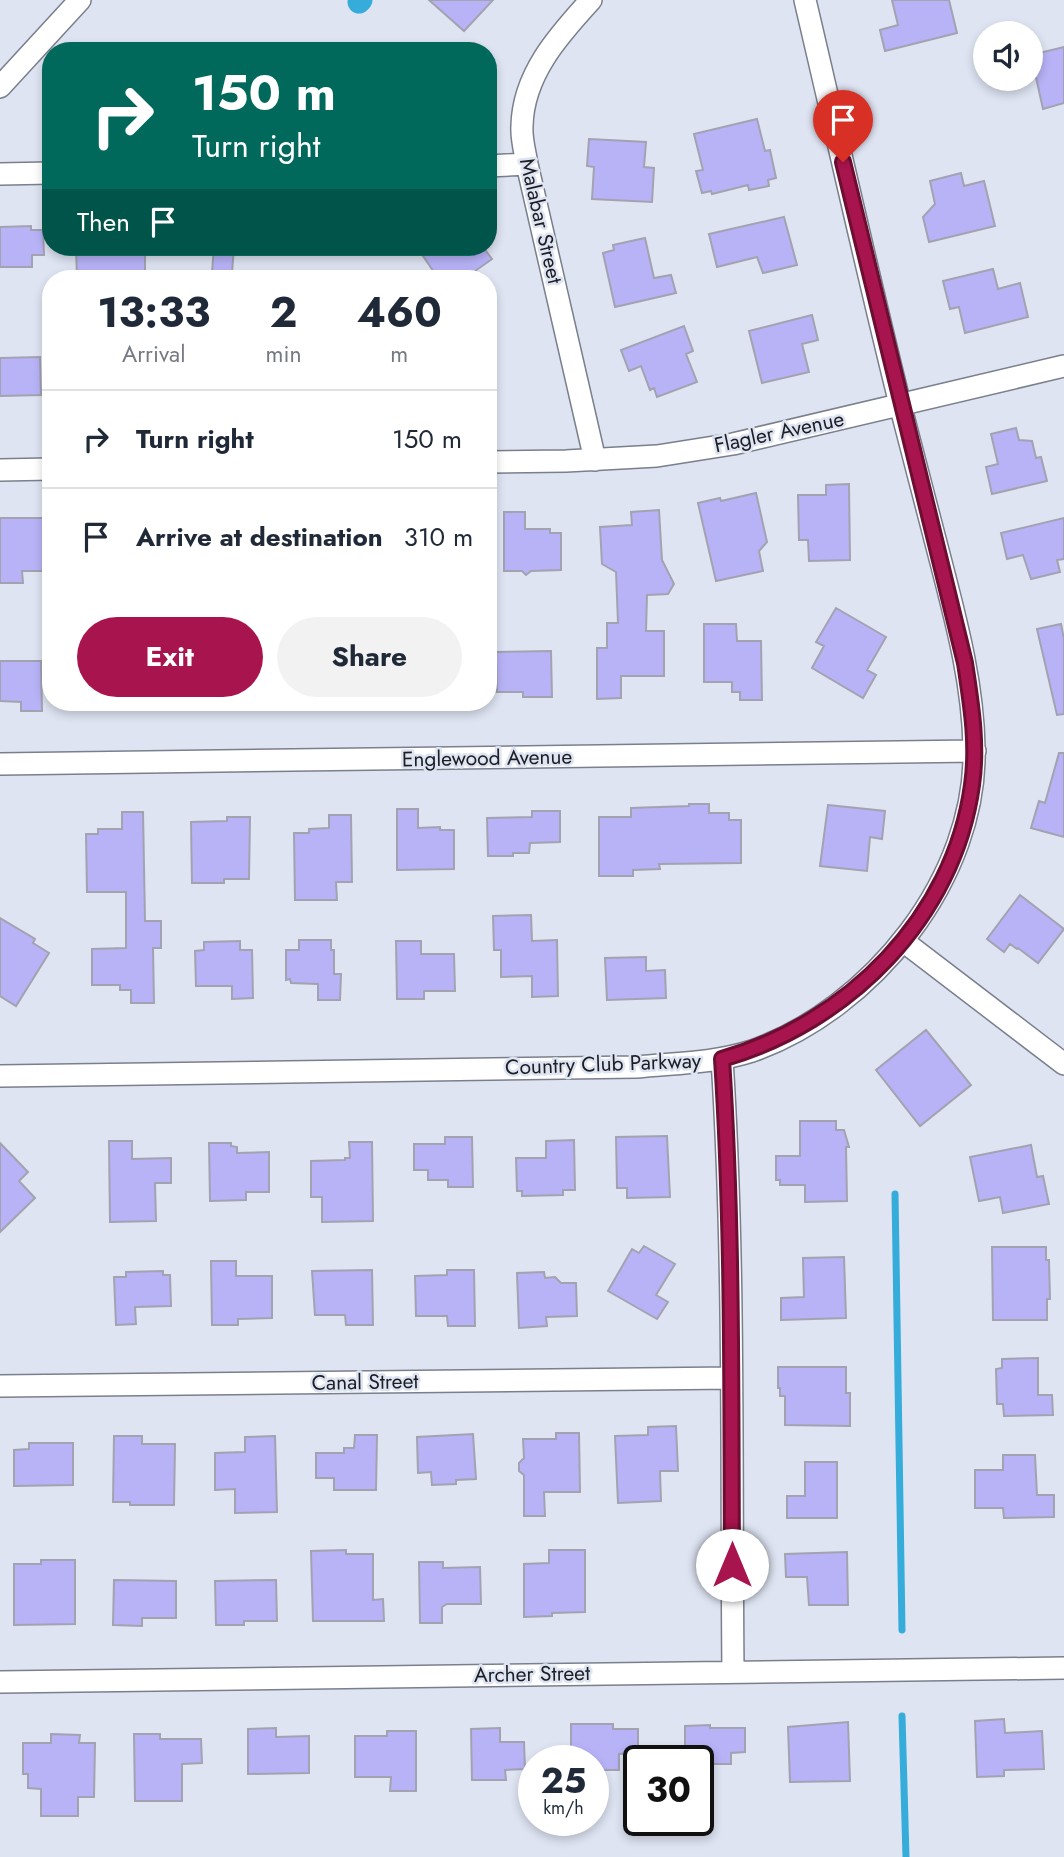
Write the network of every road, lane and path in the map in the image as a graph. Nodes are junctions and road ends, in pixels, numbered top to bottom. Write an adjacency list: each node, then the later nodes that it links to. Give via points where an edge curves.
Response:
1 (80, 0): 4 (street)
2 (591, 0): 5 (street, Malabar Street, via 546,52 534,76 521,127)
3 (805, 0): 10 (street, Country Club Parkway)
4 (0, 87)
5 (527, 164): 6 (street); 11 (street, Malabar Street)
6 (497, 166)
7 (42, 173): 8 (street)
8 (0, 174)
9 (1064, 366): 10 (street, Flagler Avenue)
10 (901, 405): 11 (street, Flagler Avenue, via 733,444); 15 (street, Country Club Parkway, via 965,663)
11 (596, 460): 12 (street, Flagler Avenue)
12 (497, 462)
13 (42, 469): 14 (street)
14 (0, 470)
15 (975, 751): 16 (street, Englewood Avenue); 17 (street, Country Club Parkway, via 965,818 954,849 924,913)
16 (0, 764)
17 (903, 941): 18 (street, Country Club Parkway, via 841,1002 774,1041); 19 (street)
18 (722, 1059): 20 (street, Country Club Parkway, via 638,1067); 21 (street)
19 (1064, 1064)
20 (0, 1076)
21 (731, 1377): 22 (street, Canal Street); 24 (street)
22 (0, 1386)
23 (1064, 1668): 24 (street, Archer Street)
24 (733, 1672): 25 (street, Archer Street)
25 (0, 1682)

